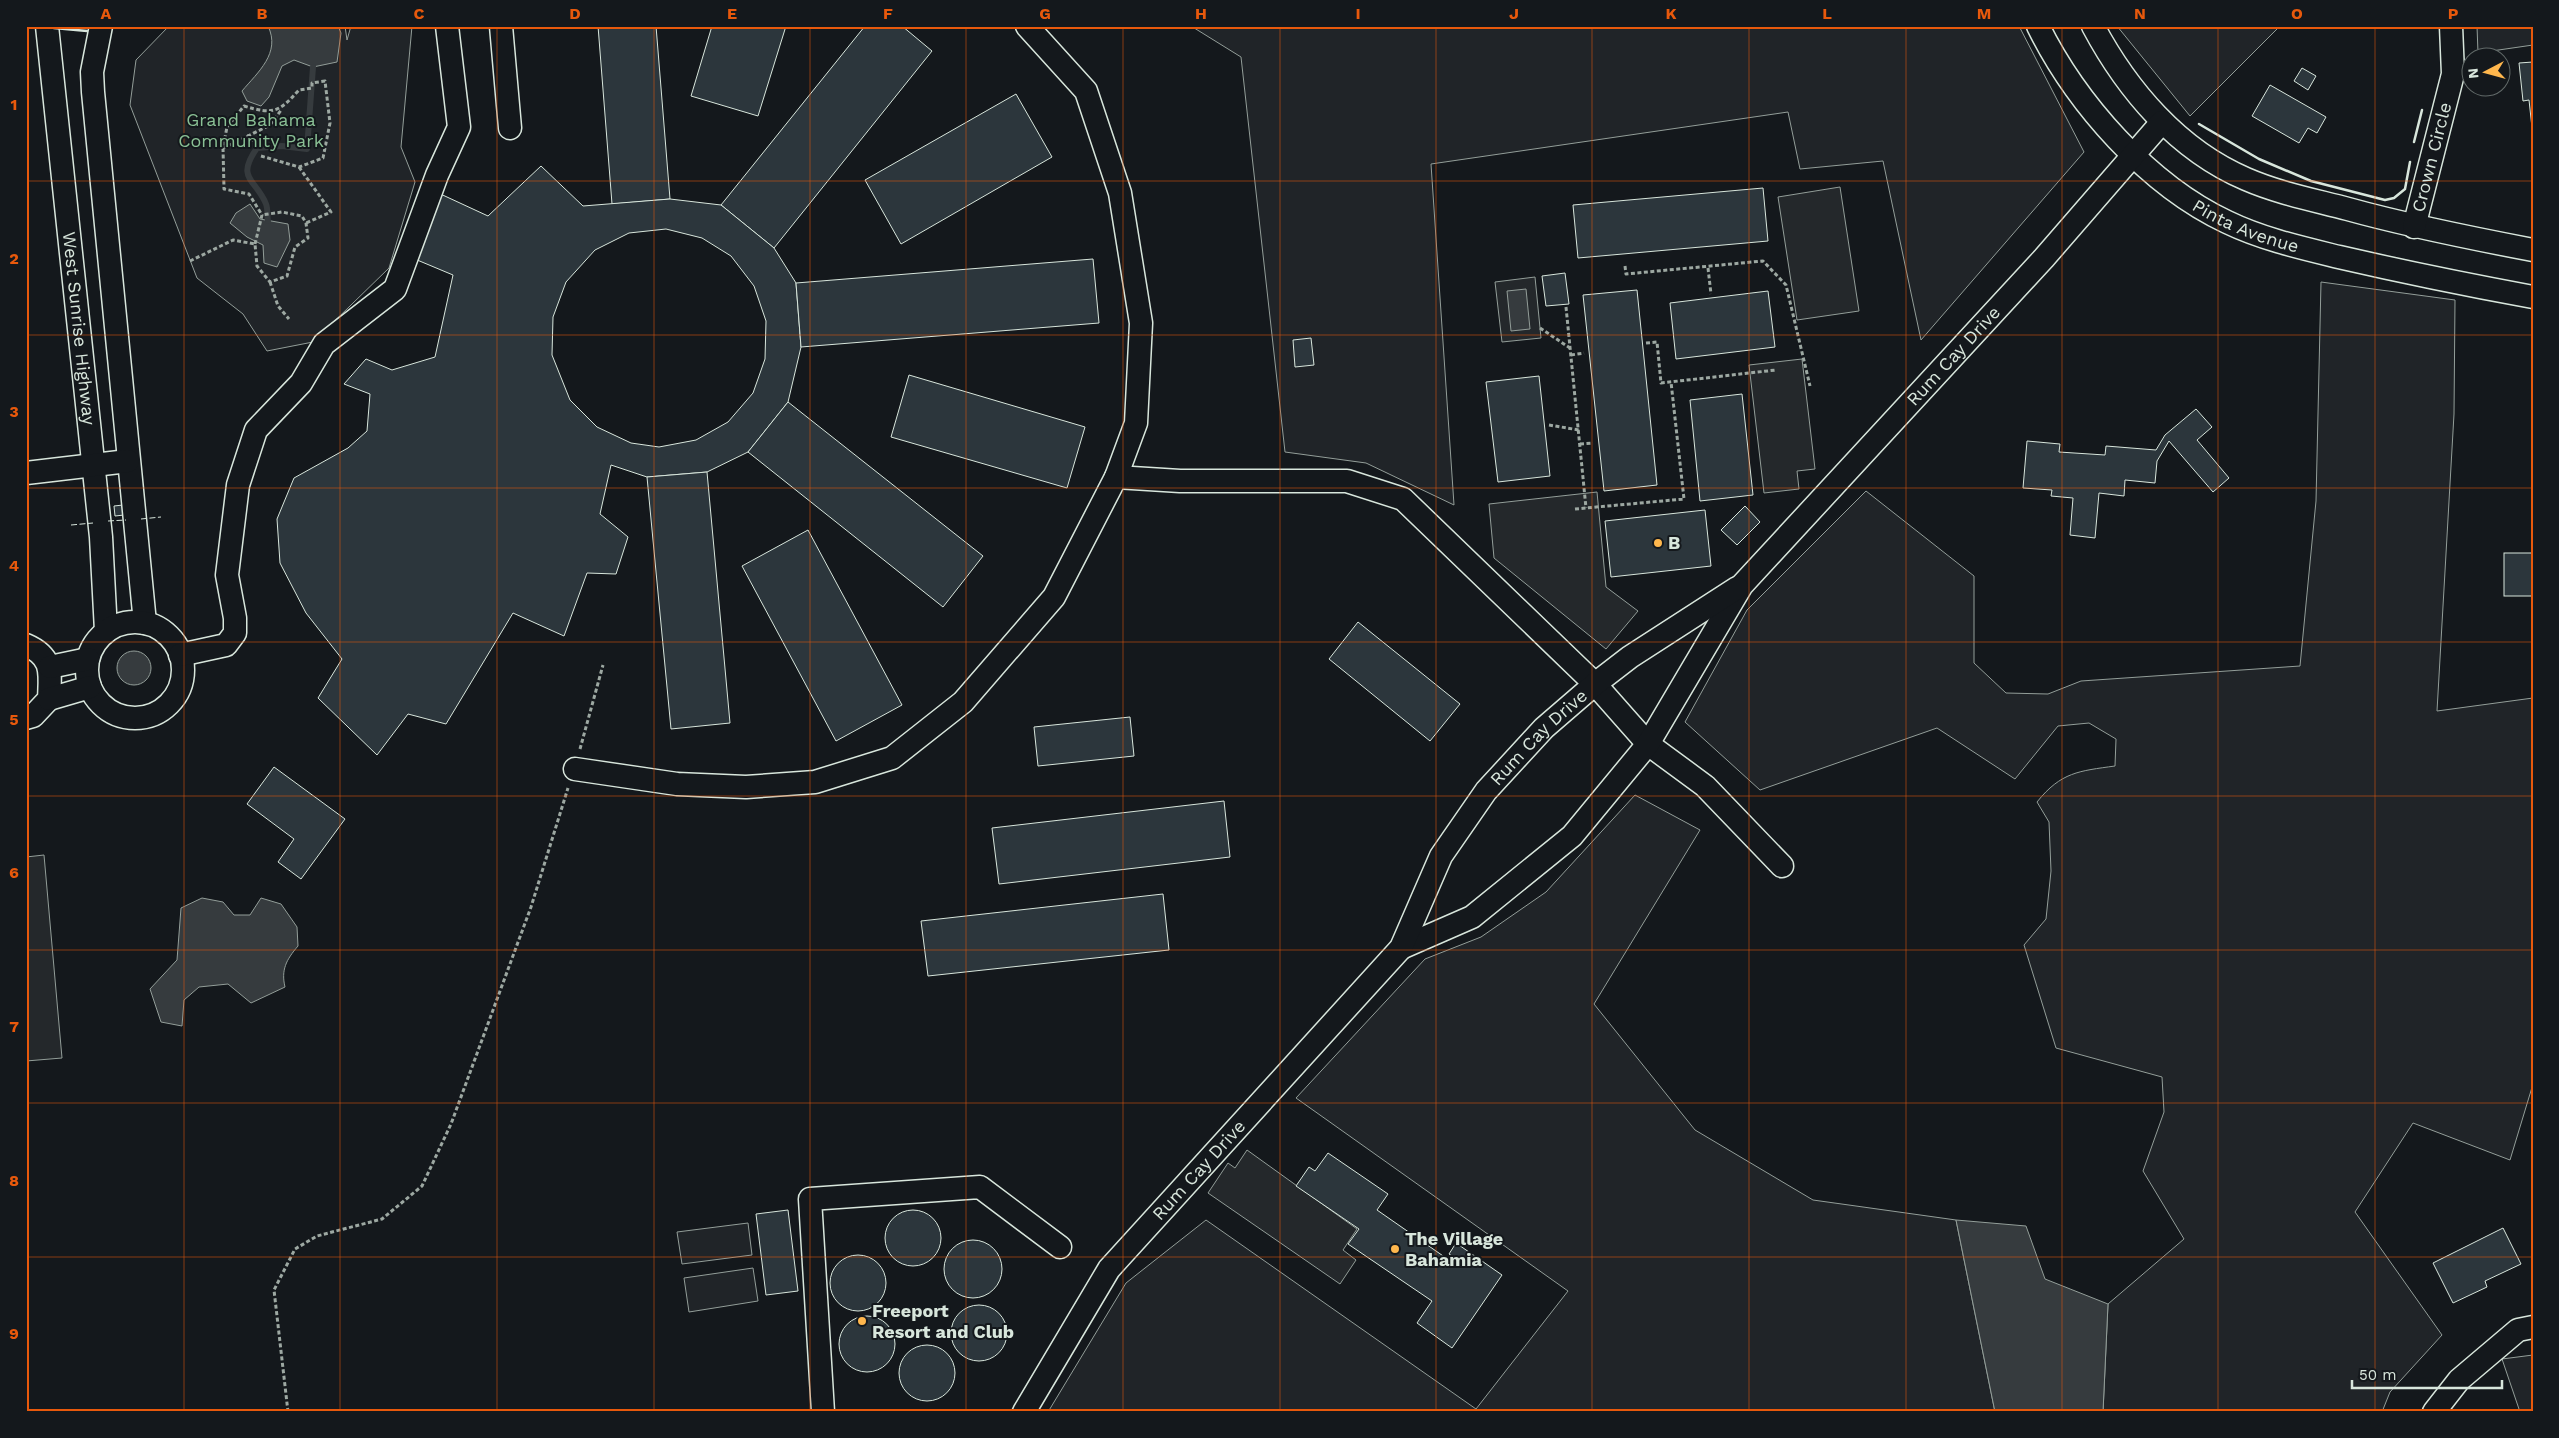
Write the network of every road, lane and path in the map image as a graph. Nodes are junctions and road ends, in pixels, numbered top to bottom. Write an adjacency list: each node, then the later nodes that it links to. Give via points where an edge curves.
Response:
1 (47, 26): 44 (street, West Sunrise Highway)
2 (101, 26): 43 (street, West Sunrise Highway, via 92,72 93,92)
3 (447, 26): 53 (street, via 459,127 437,175 395,289 324,344 301,383 256,430 238,485 227,575 235,633 226,646)
4 (501, 26): 11 (street)
5 (1027, 26): 46 (street, via 1086,91 1120,193 1141,323 1136,424)
6 (2038, 26): 15 (street, Pinta Avenue, via 2050,51 2088,106)
7 (2093, 26): 10 (street, via 2127,80)
8 (2451, 26): 20 (street, Crown Circle, via 2453,74)
9 (282, 108): 12 (path, via 270,125); 14 (path, via 266,113 244,106 227,127); 17 (path, via 299,90 325,81 330,123 323,158)
10 (2162, 122): 15 (street, Rum Cay Drive); 20 (street, via 2195,148 2244,178 2274,190)
11 (510, 128)
12 (247, 135): 13 (path); 14 (path)
13 (253, 141)
14 (223, 148): 18 (path, via 224,189 249,194)
15 (2133, 154): 28 (street, Pinta Avenue, via 2194,203 2227,222 2263,236 2410,274); 49 (street, Rum Cay Drive, via 2044,258)
16 (261, 156): 17 (path)
17 (299, 167): 19 (path, via 331,212)
18 (262, 215): 19 (path, via 282,212 302,216); 21 (path)
19 (306, 223): 26 (path, via 308,238 295,247 287,276)
20 (2414, 227): 22 (street)
21 (255, 244): 23 (path, via 233,240); 26 (path, via 257,266)
22 (2533, 250)
23 (190, 261)
24 (1625, 266): 25 (path, via 1626,274)
25 (1708, 267): 27 (path); 38 (path, via 1763,262 1786,285)
26 (270, 282): 30 (path, via 278,306)
27 (1711, 294)
28 (2533, 297)
29 (1566, 307): 33 (path)
30 (289, 320)
31 (1540, 328): 33 (path)
32 (1646, 344): 37 (path, via 1657,342 1661,383)
33 (1570, 348): 35 (path)
34 (1584, 353): 35 (path)
35 (1571, 355): 40 (path)
36 (1776, 370): 37 (path)
37 (1671, 382): 47 (path, via 1684,499)
38 (1810, 386)
39 (1549, 425): 40 (path)
40 (1579, 430): 42 (path)
41 (1593, 443): 42 (path)
42 (1580, 444): 47 (path)
43 (128, 461): 44 (street); 50 (street, West Sunrise Highway)
44 (93, 465): 45 (street); 51 (street, West Sunrise Highway)
45 (26, 473)
46 (1116, 477): 57 (street, via 1180,481 1347,481 1403,499); 62 (street, via 1054,597 963,702 892,758 815,782 746,787 677,784)
47 (1586, 508): 48 (path)
48 (1575, 510)
49 (1742, 585): 57 (street, Rum Cay Drive, via 1630,657); 61 (street, Rum Cay Drive)
50 (145, 623): 51 (street, via 125,623); 53 (street, via 160,629 172,640)
51 (106, 631): 54 (street, via 95,643)
52 (26, 645): 56 (street, via 37,649)
53 (180, 655): 58 (street, via 183,671 180,687 159,712 143,718 127,718 111,712 98,702)
54 (88, 659): 56 (street); 58 (street)
55 (603, 665): 62 (path)
56 (50, 667): 59 (street)
57 (1595, 684): 61 (street); 64 (street, Rum Cay Drive, via 1544,728 1486,791 1441,856)
58 (90, 687): 59 (street)
59 (48, 699): 60 (street, via 33,716)
60 (26, 718)
61 (1648, 744): 63 (street, via 1705,786); 64 (street, Rum Cay Drive, via 1572,836 1472,917)
62 (575, 768): 67 (path, via 531,907 451,1124 422,1186 382,1219 317,1236 295,1248 274,1290)
63 (1782, 866)
64 (1402, 948): 69 (street, Rum Cay Drive, via 1110,1269)
65 (1060, 1246): 68 (street, via 980,1187 810,1199)
66 (2533, 1327): 70 (street, via 2518,1330 2459,1380)
67 (288, 1412)
68 (823, 1412)
69 (1024, 1412)
70 (2434, 1412)

